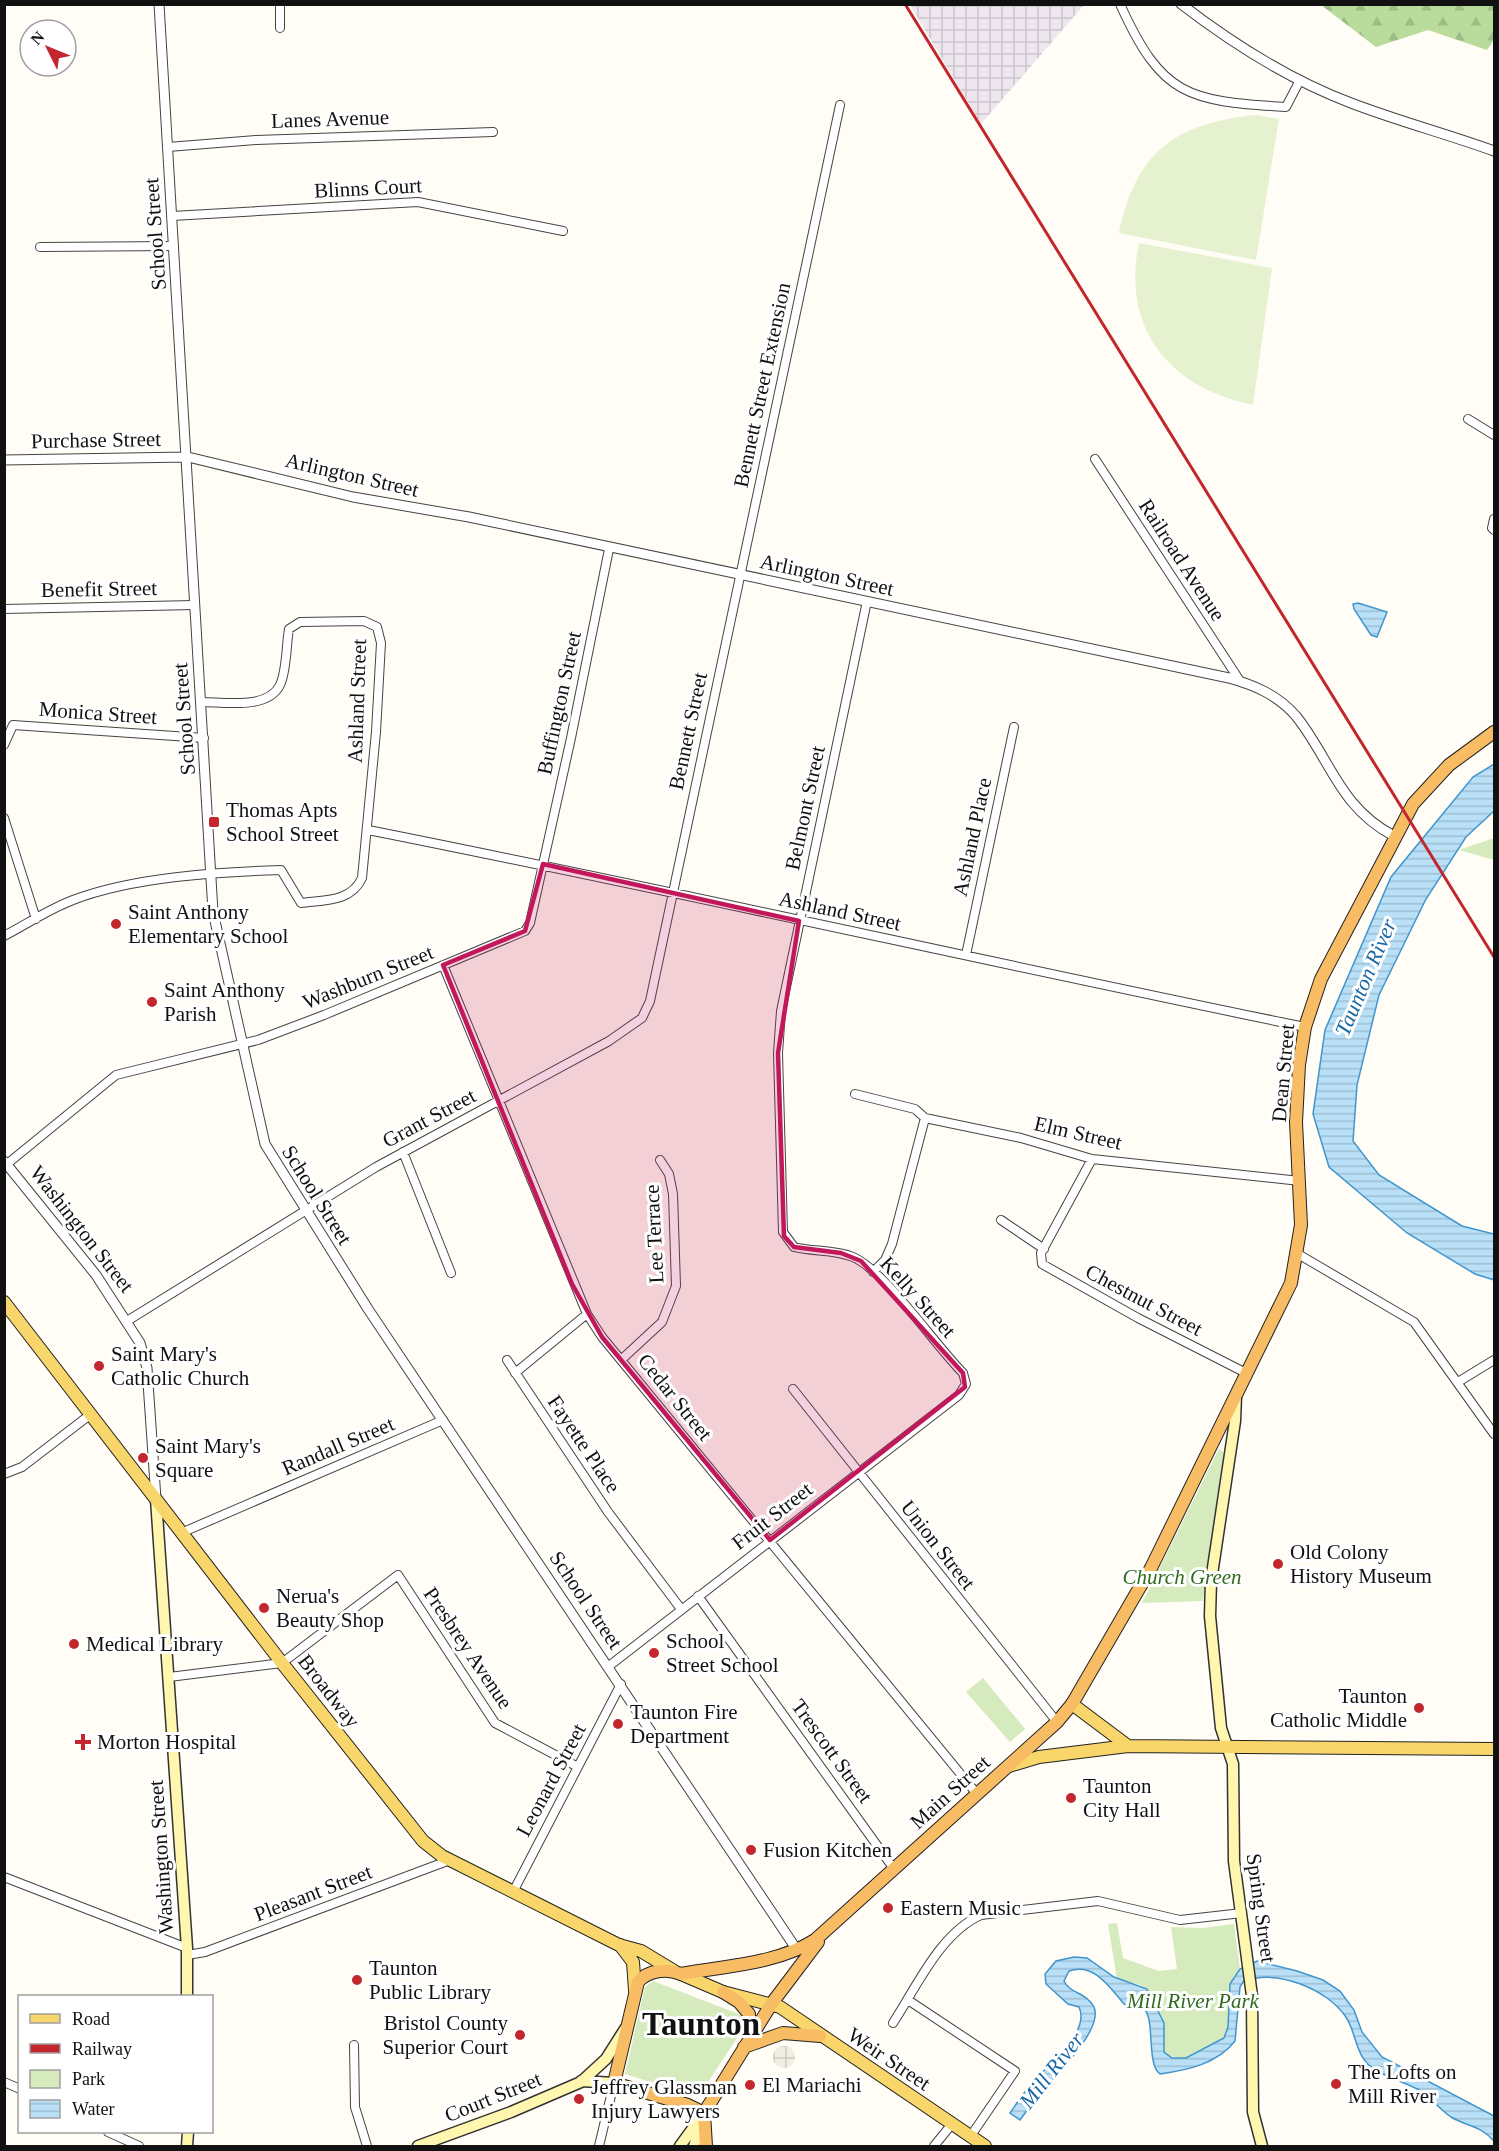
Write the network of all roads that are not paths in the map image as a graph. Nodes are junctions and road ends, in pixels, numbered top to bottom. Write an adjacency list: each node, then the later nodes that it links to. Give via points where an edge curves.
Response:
1 (159, 4): 9 (street, School Street)
2 (280, 4): 5 (street)
3 (1120, 4): 6 (street, via 1147,58 1181,90 1205,98 1286,107)
4 (1182, 4): 6 (street, via 1227,38)
5 (280, 28)
6 (1300, 80): 10 (street, via 1370,110)
7 (840, 105): 23 (street, Bennett Street Extension)
8 (493, 132): 9 (street, Lanes Avenue)
9 (168, 147): 11 (street, School Street)
10 (1494, 151)
11 (172, 216): 12 (street, Blinns Court, via 418,202); 13 (street, School Street)
12 (563, 231)
13 (174, 246): 14 (street); 17 (street, School Street)
14 (40, 247)
15 (1468, 418): 16 (street)
16 (1494, 435)
17 (188, 457): 19 (street, Purchase Street); 22 (street, Arlington Street, via 353,497 469,517); 25 (street, School Street)
18 (1095, 459): 27 (street, Railroad Avenue)
19 (4, 460)
20 (1494, 519): 21 (street)
21 (1494, 530)
22 (609, 549): 23 (street, Arlington Street); 38 (street, Buffington Street)
23 (739, 575): 24 (street, Arlington Street); 40 (street, Bennett Street)
24 (867, 602): 27 (street, Arlington Street); 42 (street, Belmont Street)
25 (195, 605): 26 (street, Benefit Street); 28 (street, School Street)
26 (4, 609)
27 (1240, 681): 37 (street, Arlington Street, via 1267,692 1296,716 1361,813)
28 (201, 702): 32 (street, School Street); 36 (street, Ashland Street, via 256,702 274,694 282,679 293,624 364,621 377,627 381,654)
29 (9, 725): 32 (street, Monica Street); 33 (street, Monica Street)
30 (1014, 727): 44 (street, Ashland Place)
31 (1494, 732): 37 (highway, Dean Street, via 1442,771 1413,804)
32 (204, 738): 39 (street, School Street)
33 (4, 745)
34 (4, 818): 35 (street)
35 (6, 828): 41 (street)
36 (368, 831): 38 (street, Ashland Street); 39 (street, Ashland Street, via 362,878 355,890 339,898 301,903 281,870)
37 (1394, 836): 46 (highway, Dean Street, via 1334,951)
38 (543, 864): 40 (street, Ashland Street); 45 (street, Washburn Street, via 525,931)
39 (211, 873): 41 (street, via 97,891); 47 (street, School Street, via 215,921)
40 (672, 894): 42 (street, Ashland Street); 49 (street, Grant Street, via 650,1001 642,1018 609,1041)
41 (36, 919): 43 (street)
42 (799, 921): 44 (street, Ashland Street); 58 (street, Belmont Street, via 781,1011 778,1053)
43 (4, 936)
44 (966, 955): 46 (street, Ashland Street)
45 (443, 965): 47 (street, Washburn Street); 49 (street, Cedar Street)
46 (1305, 1027): 55 (highway, Dean Street, via 1296,1122)
47 (242, 1045): 54 (street, Washburn Street, via 116,1075); 56 (street, School Street, via 266,1148)
48 (855, 1094): 50 (street, Elm Street, via 915,1109)
49 (499, 1100): 51 (street, Grant Street); 64 (street, Cedar Street)
50 (925, 1118): 52 (street, Elm Street, via 1021,1138); 61 (street, via 895,1235 885,1260)
51 (403, 1152): 56 (street, Grant Street); 62 (street)
52 (1092, 1159): 55 (street, Elm Street); 59 (street)
53 (660, 1160): 67 (street, Lee Terrace, via 669,1174 673,1194 676,1286 662,1322)
54 (6, 1162): 65 (street, Washington Street, via 79,1252)
55 (1300, 1180): 60 (highway, Dean Street)
56 (306, 1212): 65 (street, Grant Street); 76 (street, School Street)
57 (1001, 1221): 59 (street)
58 (785, 1238): 61 (street, Kelly Street, via 799,1248 855,1257)
59 (1044, 1249): 70 (street, Chestnut Street, via 1040,1260 1048,1269)
60 (1298, 1254): 70 (highway, Dean Street, via 1287,1292); 71 (street, via 1414,1322)
61 (873, 1272): 74 (street, Kelly Street, via 963,1372 966,1384)
62 (451, 1273)
63 (4, 1302): 75 (main road, Broadway)
64 (587, 1314): 67 (street, Cedar Street); 69 (street)
65 (127, 1322): 80 (street, via 140,1343 146,1364)
66 (507, 1360): 69 (street, Fayette Place)
67 (621, 1360): 82 (street, Cedar Street)
68 (1494, 1360): 71 (street)
69 (515, 1373): 84 (street, Fayette Place, via 608,1512)
70 (1246, 1373): 73 (highway, Dean Street)
71 (1458, 1382): 77 (street)
72 (793, 1389): 78 (street, Union Street)
73 (1235, 1394): 89 (highway, via 1151,1568); 93 (main road, via 1235,1421 1210,1603 1221,1728)
74 (959, 1395): 78 (street, Fruit Street)
75 (91, 1414): 79 (street, via 22,1467); 80 (main road, Broadway)
76 (444, 1420): 81 (street, Randall Street); 86 (street, School Street)
77 (1494, 1434)
78 (858, 1472): 82 (street, Fruit Street); 90 (street, Union Street)
79 (4, 1474)
80 (156, 1499): 81 (main road, Broadway); 87 (main road, Washington Street)
81 (181, 1533): 85 (main road, Broadway)
82 (770, 1540): 83 (street, Fruit Street); 98 (street, Cedar Street)
83 (698, 1596): 84 (street, Fruit Street); 100 (street, Trescott Street)
84 (681, 1609): 86 (street, Fruit Street)
85 (282, 1663): 87 (street); 96 (street, Presbrey Avenue, via 398,1575 495,1723); 99 (main road, Broadway, via 406,1822 423,1841)
86 (609, 1666): 88 (street, School Street)
87 (169, 1677): 107 (main road, Washington Street)
88 (621, 1684): 96 (street, Leonard Street); 106 (street, School Street)
89 (1072, 1704): 90 (highway, Main Street); 91 (main road)
90 (1057, 1722): 97 (highway, Main Street)
91 (1098, 1724): 92 (main road); 95 (main road, via 1100,1740)
92 (1128, 1746): 93 (main road); 95 (main road)
93 (1228, 1746): 94 (main road); 103 (main road, Spring Street, via 1233,1764 1234,1861)
94 (1494, 1749)
95 (1085, 1751): 97 (main road, via 1039,1757)
96 (578, 1767): 102 (street, Leonard Street)
97 (1006, 1767): 98 (highway, Main Street)
98 (976, 1794): 100 (highway, Main Street)
99 (451, 1860): 102 (main road, Broadway); 107 (street, Pleasant Street, via 206,1952)
100 (894, 1869): 104 (highway, Main Street)
101 (4, 1877): 107 (street)
102 (513, 1892): 105 (main road, Broadway)
103 (1242, 1913): 113 (street, via 1180,1920 1095,1901 981,1915 948,1942); 137 (main road, Spring Street, via 1252,1991 1253,2112)
104 (827, 1931): 106 (highway, Main Street); 109 (highway, Main Street)
105 (619, 1945): 108 (main road, Broadway, via 641,1951); 110 (main road, via 633,1962)
106 (797, 1950): 108 (highway, Main Street); 109 (highway, via 796,1964)
107 (187, 1951): 112 (main road, Washington Street)
108 (678, 1972): 110 (highway, via 650,1973 640,1979); 111 (main road)
109 (787, 1983): 114 (highway, Main Street)
110 (635, 1990): 116 (highway)
111 (723, 1992): 114 (main road); 119 (highway, via 739,2002 751,2018)
112 (187, 1995)
113 (908, 2000): 115 (street); 127 (street, via 1015,2071)
114 (772, 2003): 117 (main road, Weir Street); 119 (highway, Main Street)
115 (893, 2023)
116 (628, 2024): 121 (main road, Court Street, via 606,2059); 122 (highway)
117 (820, 2036): 119 (highway, via 783,2033); 125 (main road, Weir Street)
118 (354, 2044): 129 (street, via 355,2113)
119 (744, 2047): 124 (highway)
120 (4, 2082): 123 (street)
121 (581, 2082): 122 (main road, Court Street); 130 (main road, Court Street)
122 (614, 2083): 124 (highway, via 688,2105); 131 (street)
123 (18, 2088)
124 (704, 2114): 132 (main road); 133 (main road); 134 (highway)
125 (952, 2124): 127 (main road, Weir Street); 135 (street)
126 (110, 2133): 128 (street)
127 (970, 2137): 136 (main road, Weir Street)
128 (139, 2146)
129 (367, 2146)
130 (418, 2146)
131 (599, 2146)
132 (680, 2146)
133 (694, 2146)
134 (706, 2146)
135 (934, 2146)
136 (985, 2146)
137 (1262, 2146)

